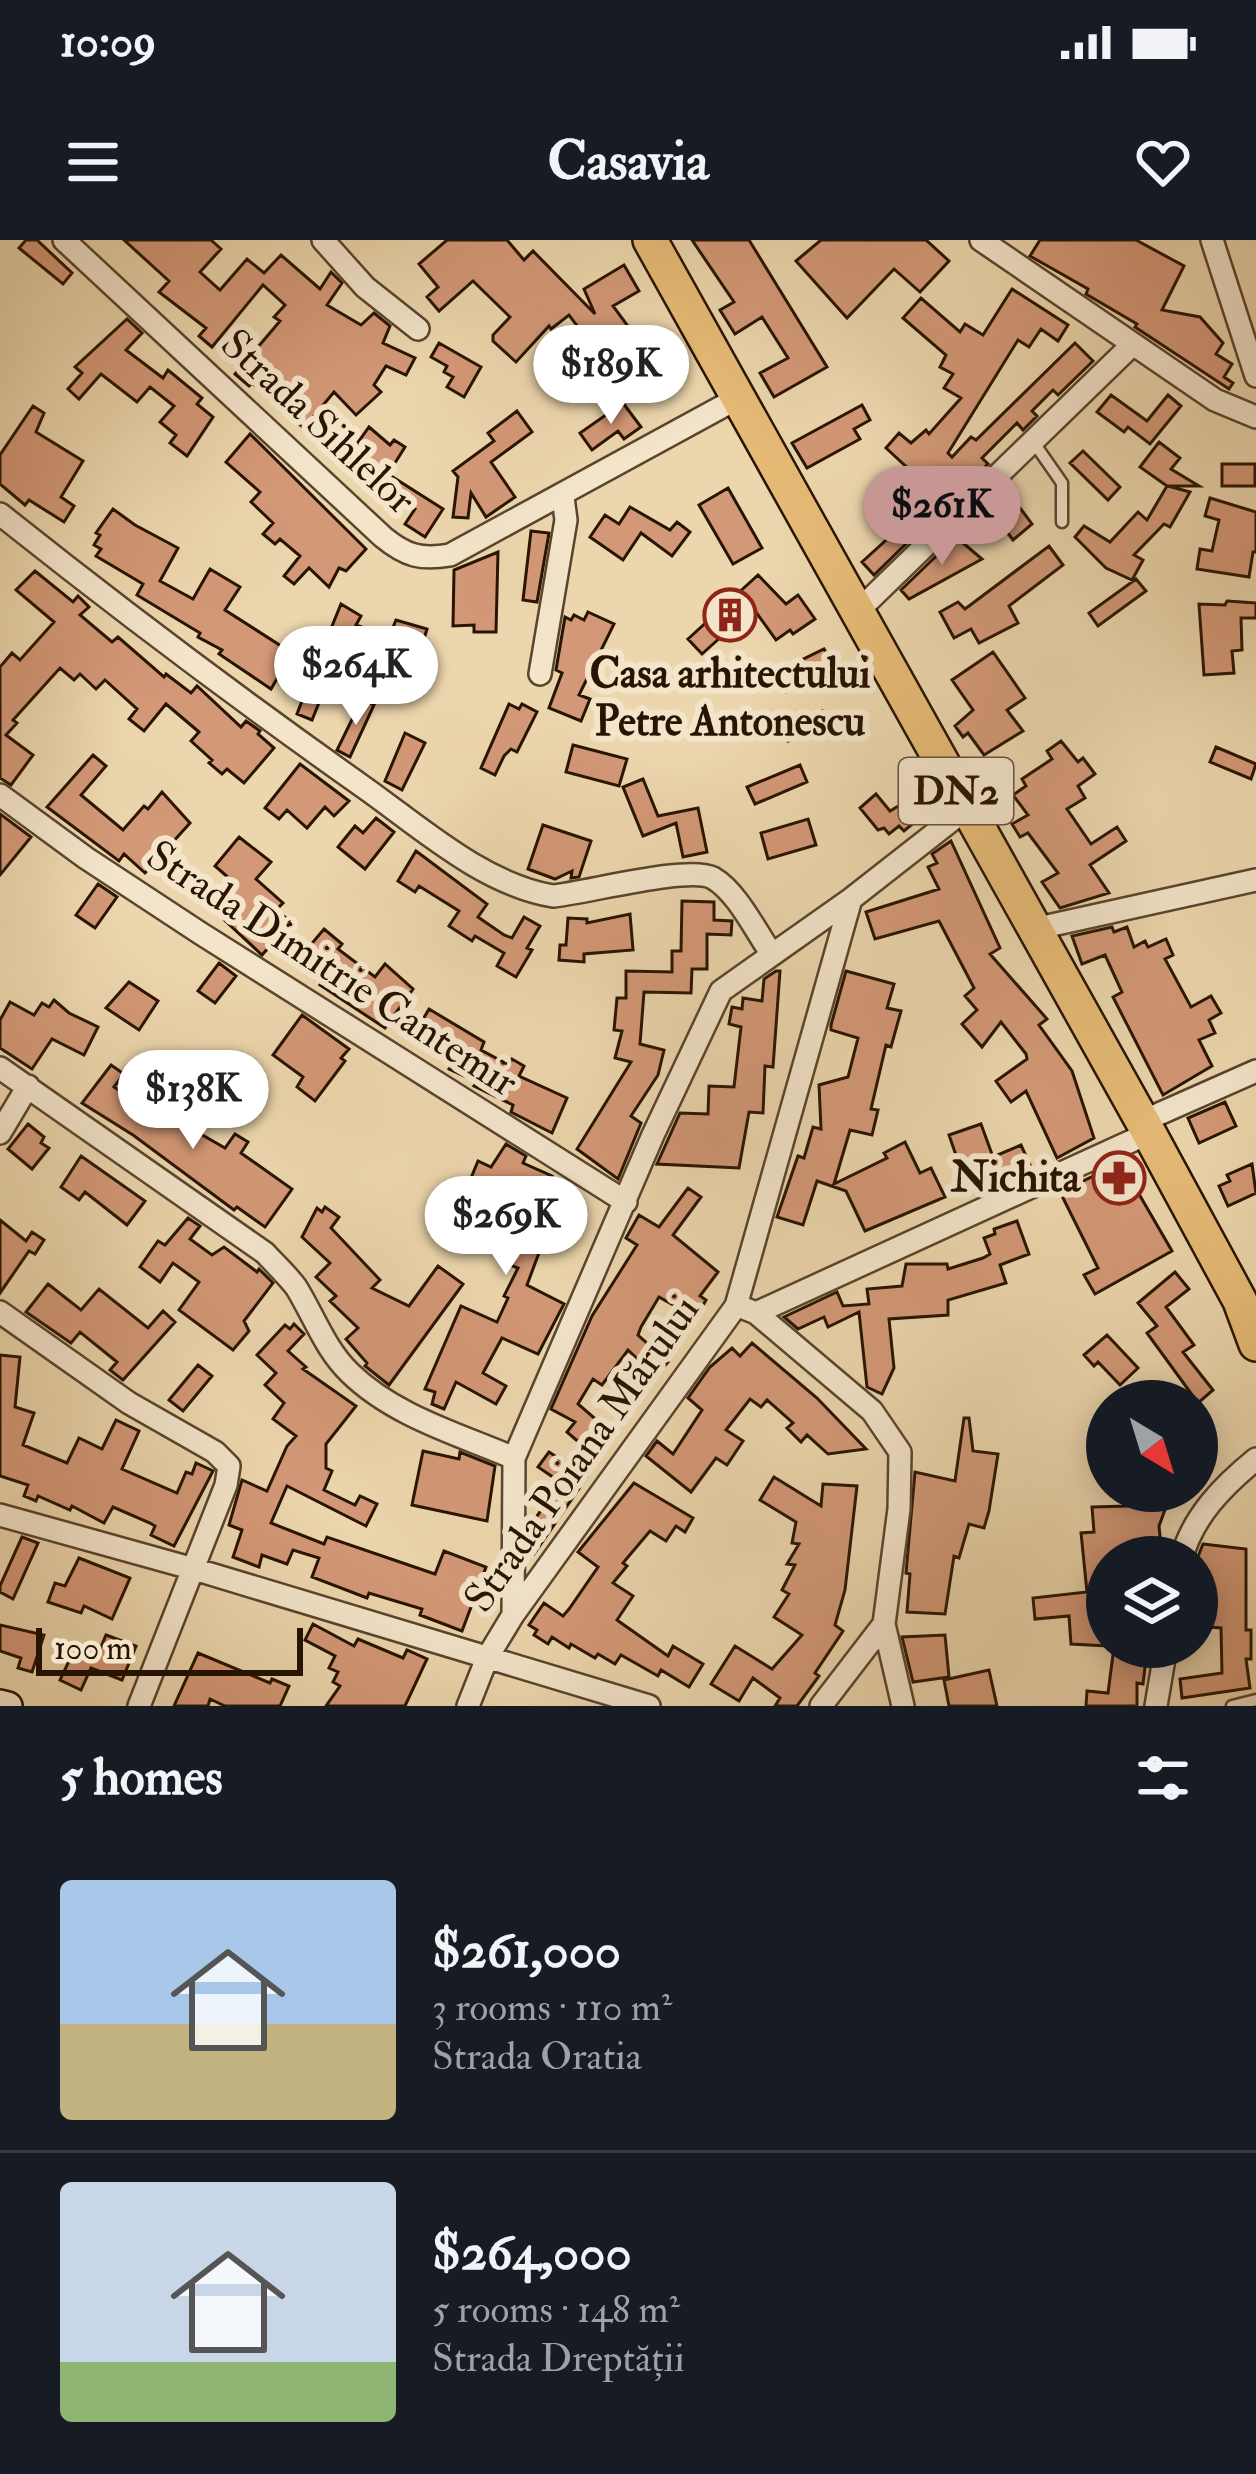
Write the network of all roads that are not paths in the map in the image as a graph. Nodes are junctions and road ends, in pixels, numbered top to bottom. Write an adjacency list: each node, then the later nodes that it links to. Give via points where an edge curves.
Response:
1 (64, 240): 12 (street, Strada Sihlelor, via 408,555 450,555)
2 (323, 240): 6 (street)
3 (650, 240): 9 (main road, DN2)
4 (981, 240): 7 (street)
5 (1212, 240): 8 (street)
6 (418, 328)
7 (1132, 344): 10 (street); 11 (street)
8 (1256, 376)
9 (738, 398): 12 (street, Strada Sihlelor); 15 (main road, DN2)
10 (1256, 417)
11 (1033, 440): 14 (lane, via 1063,483); 15 (street)
12 (563, 496): 16 (street, via 566,520)
13 (0, 514): 22 (street, via 321,757 502,879 553,896 706,875)
14 (1061, 522)
15 (858, 611): 18 (main road, DN2)
16 (540, 674)
17 (0, 795): 28 (street, Strada Dimitrie Cantemir, via 200,933)
18 (966, 809): 20 (street); 21 (main road, DN2)
19 (1256, 880): 21 (street)
20 (850, 898): 22 (street); 29 (street, Strada Poiana Mărului)
21 (1034, 929): 26 (main road, DN2)
22 (771, 953): 28 (street, via 721,991)
23 (0, 1068): 25 (street)
24 (1256, 1071): 26 (street)
25 (28, 1086): 27 (street); 32 (street, via 265,1253 293,1283 328,1346 368,1388)
26 (1146, 1127): 29 (street); 31 (main road, DN2)
27 (0, 1133)
28 (626, 1202): 32 (street)
29 (746, 1309): 37 (street, Strada Poiana Mărului); 38 (street, via 872,1412 900,1452)
30 (0, 1312): 36 (street, via 229,1466)
31 (1256, 1345)
32 (514, 1458): 37 (street)
33 (1256, 1459): 35 (street, via 1219,1492)
34 (0, 1515): 36 (street)
35 (1191, 1536)
36 (194, 1568): 39 (street); 42 (street)
37 (513, 1615): 39 (street, Strada Poiana Mărului)
38 (884, 1624): 45 (street); 46 (street)
39 (487, 1658): 43 (street, Strada Poiana Mărului); 44 (street)
40 (1162, 1668): 47 (street)
41 (1256, 1700): 48 (lane)
42 (140, 1706)
43 (468, 1706)
44 (649, 1706)
45 (821, 1706)
46 (903, 1706)
47 (1156, 1706)
48 (1232, 1706)

